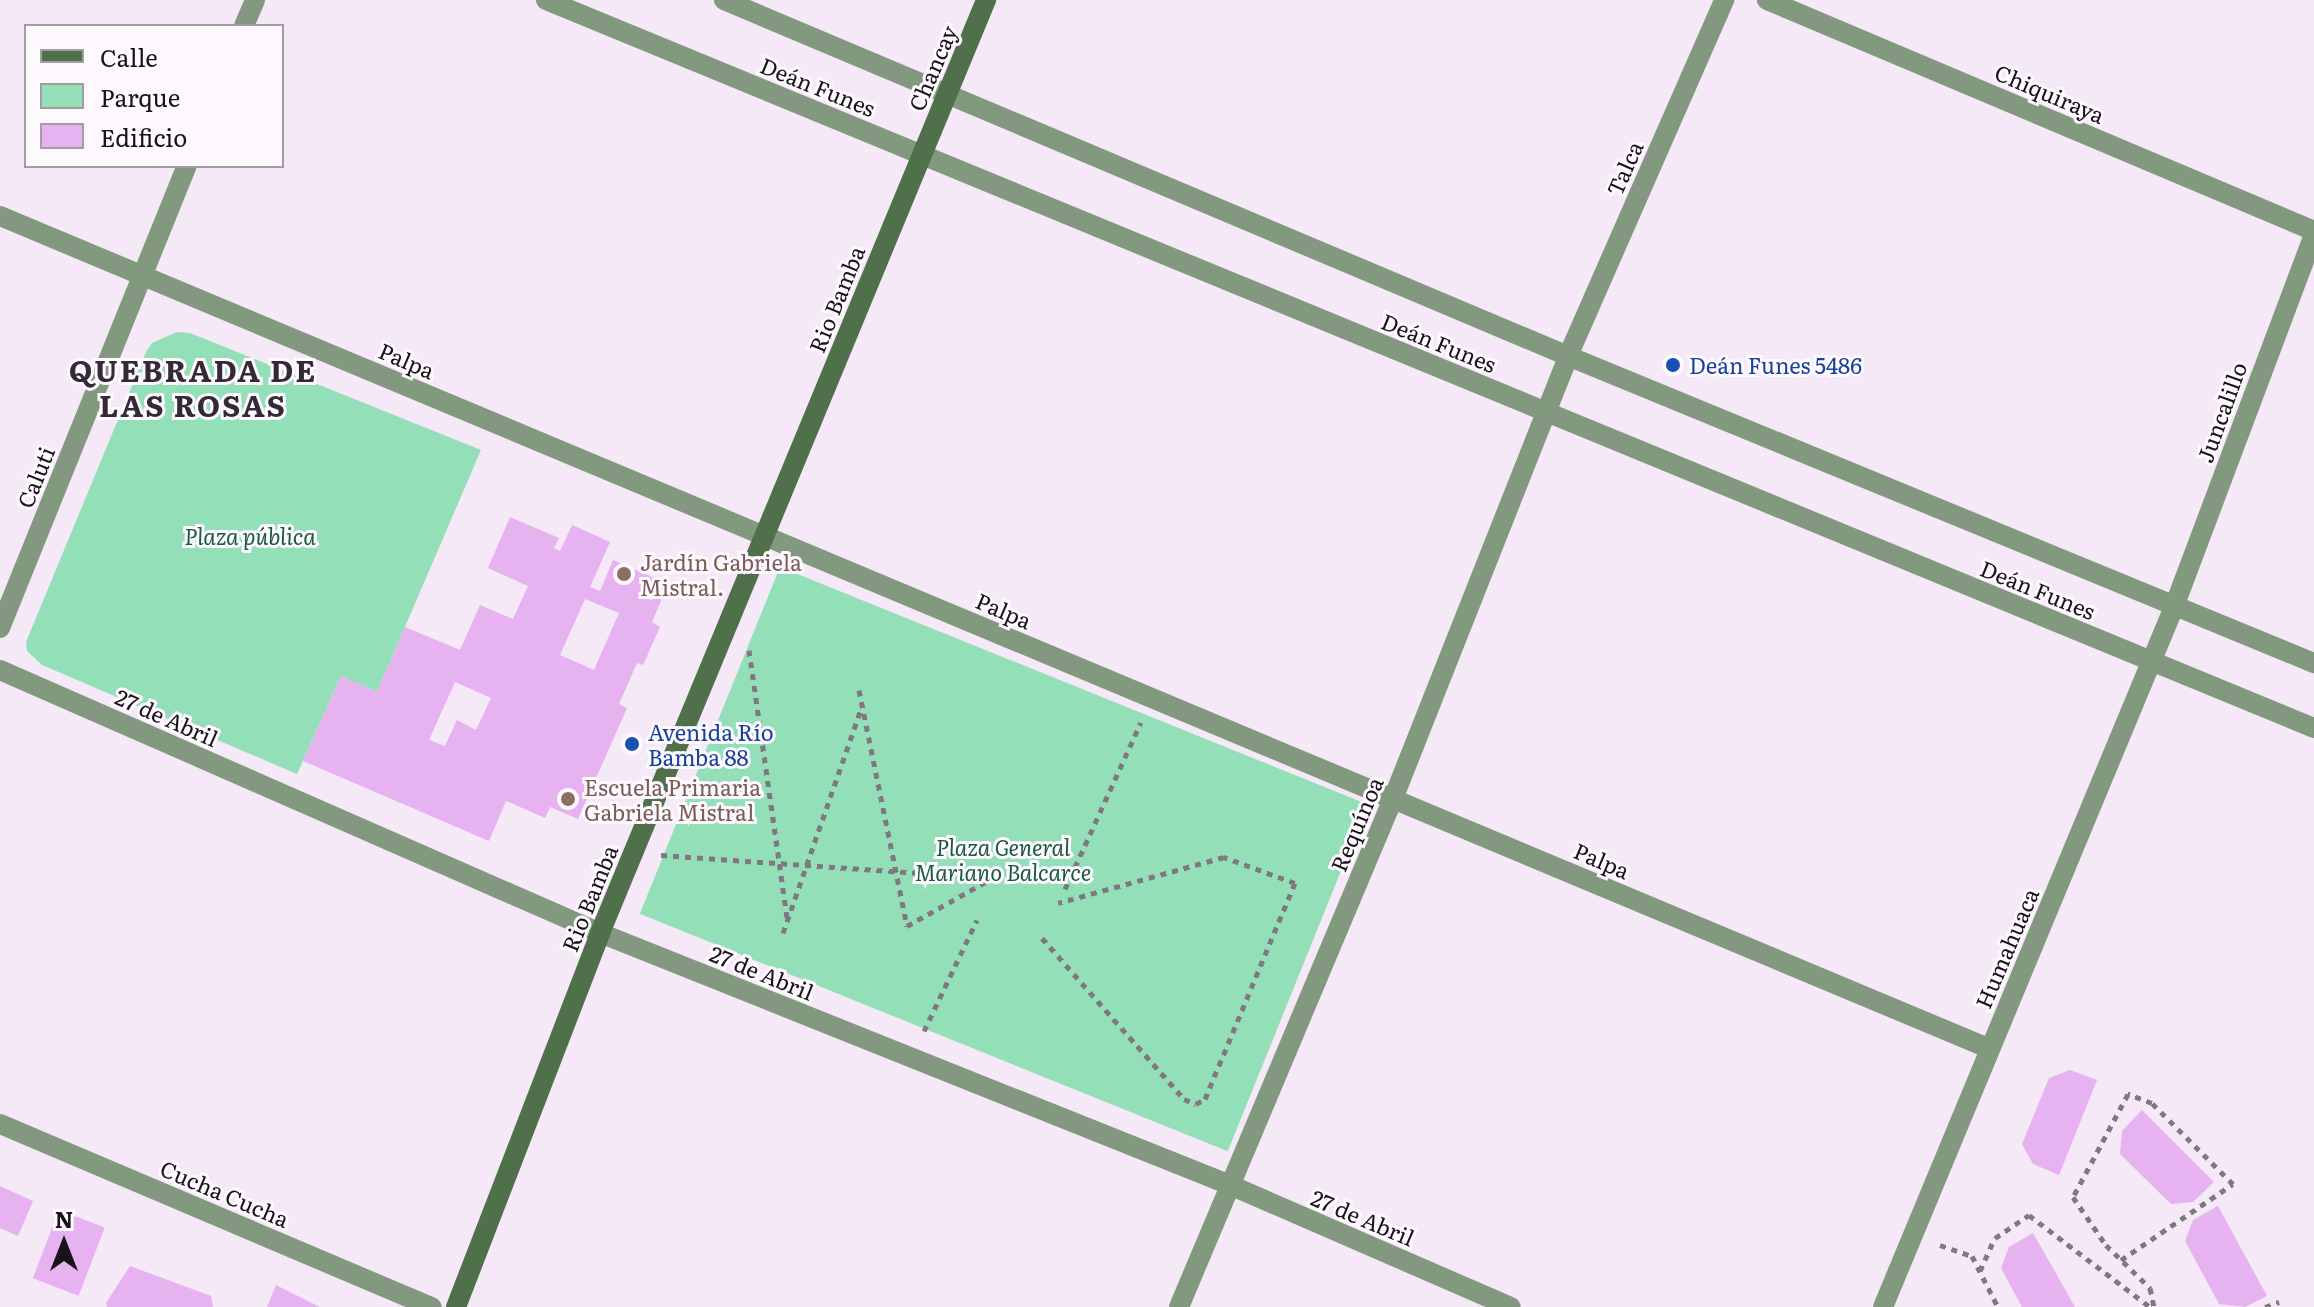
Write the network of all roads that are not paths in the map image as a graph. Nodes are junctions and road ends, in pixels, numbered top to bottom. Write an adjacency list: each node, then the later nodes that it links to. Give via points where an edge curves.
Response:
1 (255, 0): 7 (street)
2 (546, 0): 9 (street, Deán Funes)
3 (724, 0): 8 (street, Deán Funes)
4 (986, 0): 8 (main road, Chancay)
5 (1724, 0): 15 (street, Talca)
6 (1767, 0): 12 (street, Chiquiraya)
7 (245, 24)
8 (948, 93): 9 (main road, Chancay); 15 (street, Deán Funes)
9 (920, 154): 16 (street, Deán Funes); 17 (main road, Rio Bamba)
10 (186, 168): 13 (street, Caluti)
11 (0, 216): 13 (street, Palpa)
12 (2314, 232): 14 (street, Juncalillo)
13 (143, 276): 17 (street, Palpa); 19 (street, Caluti)
14 (2306, 277): 18 (street, Juncalillo)
15 (1568, 356): 16 (street, Requínoa); 18 (street, Deán Funes)
16 (1547, 413): 20 (street, Deán Funes); 24 (street, Requínoa)
17 (765, 536): 24 (street, Palpa); 25 (main road, Rio Bamba)
18 (2174, 607): 20 (street, Humahuaca); 21 (street, Deán Funes)
19 (0, 628)
20 (2152, 662): 23 (street, Deán Funes); 26 (street, Humahuaca)
21 (2314, 663)
22 (0, 670): 25 (street, 27 de Abril)
23 (2314, 728)
24 (1393, 799): 26 (street, Palpa); 28 (street, Requínoa)
25 (600, 933): 28 (street, 27 de Abril); 30 (main road, Rio Bamba)
26 (1990, 1049): 33 (street, Humahuaca)
27 (0, 1124): 29 (street, Cucha Cucha)
28 (1230, 1185): 31 (street, Requínoa); 32 (street, 27 de Abril)
29 (432, 1307)
30 (456, 1307)
31 (1179, 1307)
32 (1511, 1307)
33 (1883, 1307)

